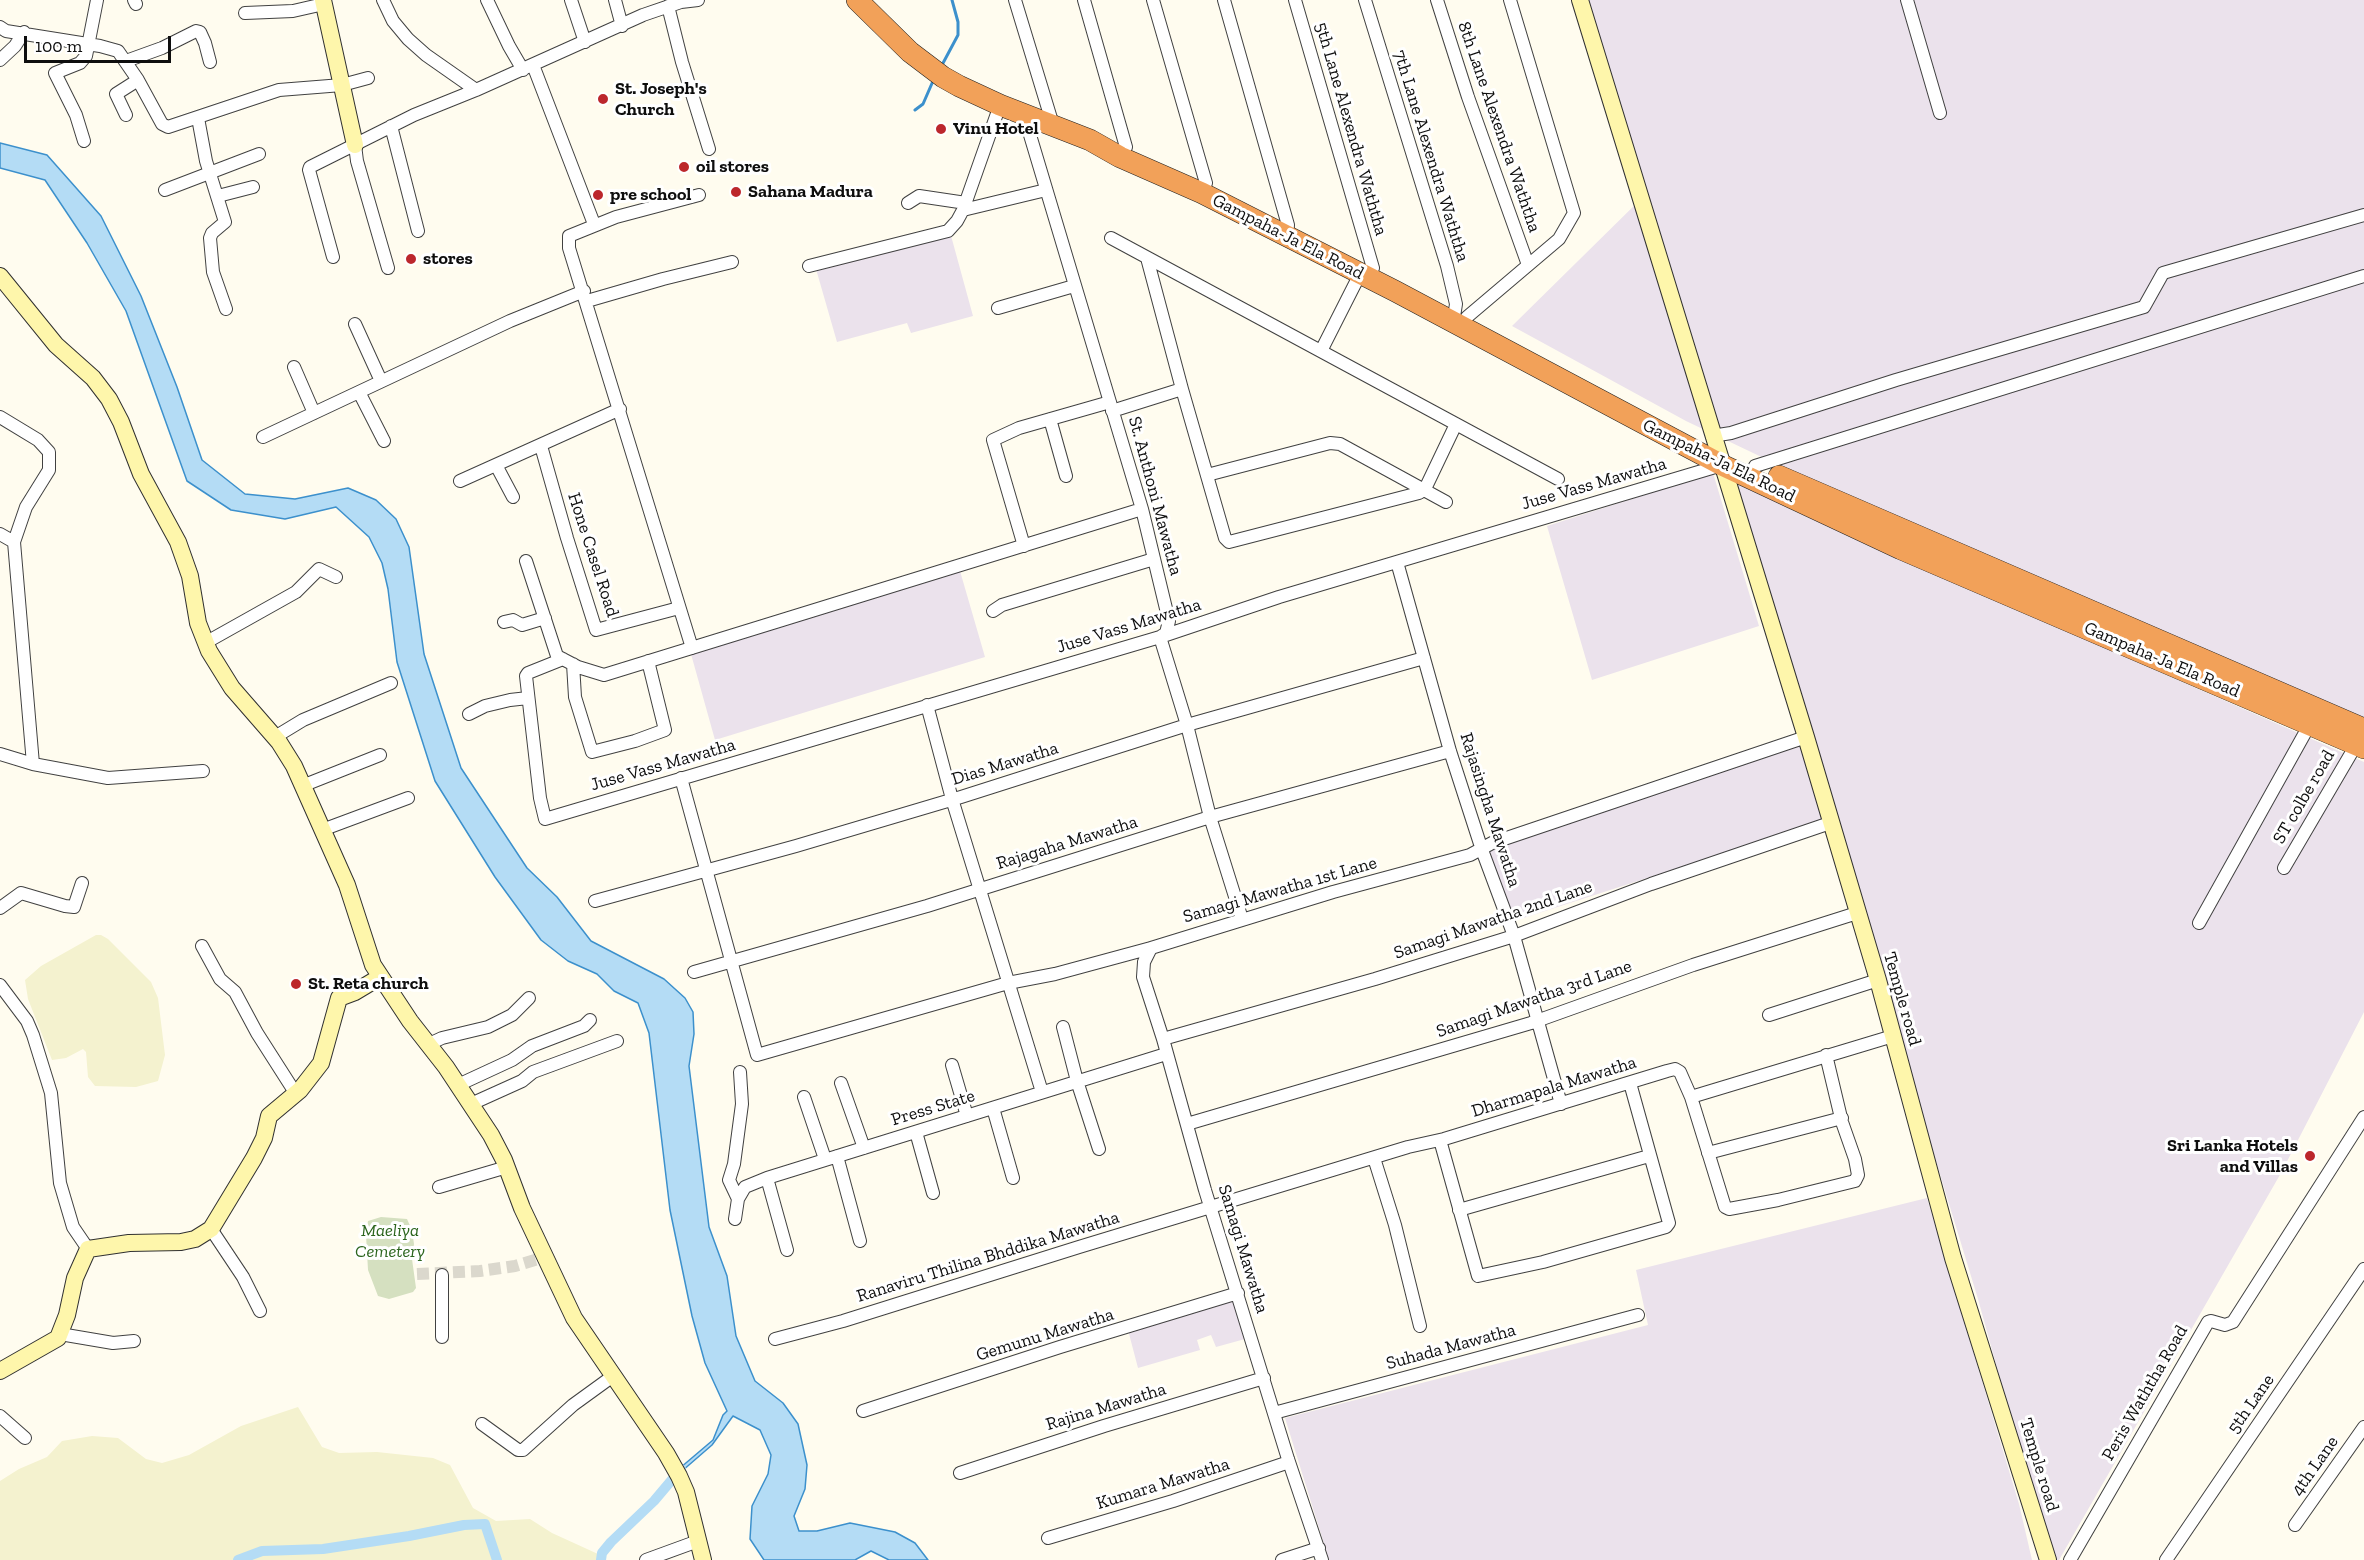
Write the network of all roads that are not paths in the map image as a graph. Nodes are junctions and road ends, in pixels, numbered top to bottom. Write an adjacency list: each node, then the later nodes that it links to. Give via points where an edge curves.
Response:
1 (97, 0): 25 (street)
2 (383, 0): 33 (street, via 408,39)
3 (487, 0): 29 (street)
4 (571, 0): 24 (street)
5 (615, 0): 21 (street)
6 (698, 0): 19 (street)
7 (857, 0): 34 (highway, Gampaha-Ja Ela Road, via 928,66)
8 (1015, 0): 39 (street)
9 (1084, 0): 44 (street)
10 (1153, 0): 48 (street)
11 (1224, 0): 59 (street)
12 (1295, 0): 67 (street, 5th Lane Alexendra Waththa)
13 (1365, 0): 74 (street, 7th Lane Alexendra Waththa)
14 (1437, 0): 64 (street, 8th Lane Alexendra Waththa)
15 (1510, 0): 64 (street, via 1574,213 1559,239)
16 (1580, 0): 90 (street, Temple road)
17 (1907, 0): 35 (street)
18 (323, 2): 20 (street, via 292,11); 32 (street)
19 (668, 6): 21 (street); 45 (street)
20 (245, 13)
21 (622, 26): 24 (street)
22 (0, 27): 23 (street)
23 (24, 32): 25 (street); 26 (street)
24 (585, 42): 29 (street)
25 (87, 44): 27 (street, via 118,51); 42 (street, via 86,56 80,63 55,73)
26 (0, 60)
27 (126, 61): 28 (street, via 196,31 203,38); 31 (street)
28 (210, 62)
29 (528, 67): 33 (street); 57 (street)
30 (368, 78): 32 (street)
31 (138, 80): 36 (street, via 116,94); 38 (street, via 164,126)
32 (342, 85): 38 (street, via 279,90); 43 (street)
33 (476, 90): 40 (street)
34 (1000, 105): 37 (highway, Gampaha-Ja Ela Road); 55 (street)
35 (1940, 113)
36 (126, 115)
37 (1024, 115): 39 (highway, Gampaha-Ja Ela Road); 51 (street, St. Anthoni Mawatha)
38 (198, 118): 47 (street)
39 (1053, 125): 41 (highway, Gampaha-Ja Ela Road)
40 (391, 126): 43 (street); 58 (street)
41 (1090, 140): 44 (highway, Gampaha-Ja Ela Road); 59 (highway, Gampaha-Ja Ela Road, via 1120,158)
42 (84, 141)
43 (355, 145): 61 (street, via 309,170); 66 (street)
44 (1126, 147): 48 (highway, Gampaha-Ja Ela Road)
45 (709, 149)
46 (259, 154): 47 (street)
47 (210, 172): 50 (street); 53 (street)
48 (1206, 183): 59 (highway, Gampaha-Ja Ela Road)
49 (253, 186): 53 (street)
50 (165, 190)
51 (1046, 190): 55 (street); 70 (street, St. Anthoni Mawatha)
52 (699, 195): 57 (street)
53 (218, 196): 73 (street, via 225,222 210,238 213,272)
54 (908, 203): 55 (street, via 919,196)
55 (965, 206): 65 (street, via 948,231)
56 (2364, 214): 90 (street, Juse Vass Mawatha, via 2163,273 2144,307 1731,433)
57 (594, 224): 71 (street, via 569,236 569,248)
58 (418, 231)
59 (1288, 231): 67 (highway, Gampaha-Ja Ela Road)
60 (1111, 238): 62 (street)
61 (333, 257)
62 (1147, 258): 76 (street); 79 (street)
63 (732, 262): 71 (street)
64 (1528, 265): 74 (street)
65 (809, 266)
66 (388, 268)
67 (1366, 271): 74 (highway, Gampaha-Ja Ela Road); 76 (street)
68 (0, 276): 113 (street, via 56,345 93,378 109,399 141,474 178,542)
69 (2364, 276): 92 (street)
70 (1074, 286): 72 (street); 81 (street, St. Anthoni Mawatha)
71 (586, 296): 78 (street, via 510,321); 82 (street)
72 (998, 308)
73 (226, 309)
74 (1460, 320): 90 (highway, Gampaha-Ja Ela Road)
75 (355, 324): 78 (street)
76 (1321, 351): 86 (street)
77 (294, 367): 83 (street)
78 (381, 381): 80 (street)
79 (1182, 389): 81 (street); 94 (street)
80 (359, 392): 83 (street); 88 (street)
81 (1111, 406): 85 (street); 100 (street, St. Anthoni Mawatha)
82 (620, 409): 89 (street); 108 (street)
83 (314, 413): 87 (street)
84 (0, 417): 102 (street, via 38,440 49,452 49,470 26,507)
85 (1050, 419): 93 (street); 103 (street, via 993,440)
86 (1456, 424): 95 (street); 97 (street)
87 (263, 437)
88 (384, 441)
89 (541, 446): 91 (street); 108 (street, Hone Casel Road, via 596,630)
90 (1717, 450): 92 (highway, Gampaha-Ja Ela Road); 106 (street, Juse Vass Mawatha); 122 (highway, Gampaha-Ja Ela Road, via 1901,549); 125 (street, Temple road)
91 (496, 465): 96 (street); 98 (street)
92 (1755, 466): 126 (highway, Gampaha-Ja Ela Road)
93 (1065, 476)
94 (1207, 476): 97 (street, via 1330,443 1340,444); 97 (street, via 1229,542)
95 (1558, 479)
96 (460, 481)
97 (1425, 489): 99 (street)
98 (513, 497)
99 (1446, 502)
100 (1143, 508): 103 (street); 104 (street, St. Anthoni Mawatha)
101 (0, 534): 102 (street)
102 (15, 542): 130 (street)
103 (1024, 546): 114 (street)
104 (1154, 559): 109 (street); 112 (street, St. Anthoni Mawatha, via 1169,621 1166,633)
105 (526, 561): 110 (street)
106 (1397, 562): 112 (street, Juse Vass Mawatha); 115 (street, Rajasingha Mawatha)
107 (336, 577): 113 (street, via 319,568 296,591)
108 (679, 608): 114 (street)
109 (993, 610)
110 (545, 618): 111 (street, via 522,625 513,620); 116 (street, via 557,656)
111 (504, 622)
112 (1160, 637): 120 (street, Juse Vass Mawatha); 123 (street)
113 (205, 643): 124 (street, via 220,671)
114 (692, 648): 117 (street)
115 (1424, 658): 123 (street, Dias Mawatha); 127 (street, Rajasingha Mawatha)
116 (568, 661): 117 (street, via 604,675); 117 (street, via 592,752 665,730); 119 (street, via 528,673)
117 (648, 661)
118 (391, 683): 124 (street, via 303,720)
119 (528, 698): 121 (street, via 485,706); 132 (street, Juse Vass Mawatha, via 545,819)
120 (927, 705): 132 (street, Juse Vass Mawatha); 135 (street)
121 (469, 714)
122 (2310, 724): 126 (highway, Gampaha-Ja Ela Road); 148 (street)
123 (1187, 725): 135 (street, Dias Mawatha); 136 (street)
124 (275, 737): 133 (street)
125 (1806, 737): 137 (street, Temple road); 139 (street, Samagi Mawatha 1st Lane, via 1492,843)
126 (2361, 741): 140 (street, ST colbe road)
127 (1450, 751): 136 (street, Rajagaha Mawatha); 139 (street, Rajasingha Mawatha)
128 (0, 754): 130 (street)
129 (380, 755): 133 (street)
130 (33, 764): 131 (street, via 108,778)
131 (203, 771)
132 (681, 778): 141 (street)
133 (302, 786): 138 (street)
134 (408, 798): 138 (street)
135 (952, 799): 141 (street, Dias Mawatha); 143 (street)
136 (1210, 818): 143 (street, Rajagaha Mawatha); 147 (street)
137 (1830, 823): 146 (street, Temple road); 149 (street, Samagi Mawatha 2nd Lane)
138 (322, 830): 154 (street, via 347,885)
139 (1482, 850): 147 (street, Samagi Mawatha 1st Lane); 149 (street, Rajasingha Mawatha)
140 (2284, 868)
141 (706, 871): 144 (street, Dias Mawatha); 152 (street)
142 (82, 883): 145 (street, via 74,907 21,892)
143 (981, 889): 152 (street, Rajagaha Mawatha); 156 (street)
144 (595, 901)
145 (0, 908)
146 (1857, 914): 155 (street, Temple road); 161 (street, Samagi Mawatha 3rd Lane, via 1693,964)
147 (1242, 919): 151 (street, Samagi Mawatha 1st Lane)
148 (2199, 923)
149 (1514, 936): 161 (street, Rajasingha Mawatha); 164 (street, Samagi Mawatha 2nd Lane)
150 (202, 946): 176 (street, via 220,980 235,992)
151 (1151, 948): 156 (street, Samagi Mawatha 1st Lane); 164 (street, Samagi Mawatha, via 1144,962 1143,977)
152 (732, 960): 153 (street, Rajagaha Mawatha); 156 (street, Samagi Mawatha 1st Lane, via 757,1055)
153 (694, 972)
154 (380, 977): 166 (street); 176 (street, via 339,998 321,1063)
155 (1878, 980): 159 (street); 163 (street, Temple road)
156 (1008, 983): 175 (street)
157 (0, 985): 205 (street, via 33,1035 51,1093 60,1183 73,1227)
158 (529, 998): 166 (street, via 512,1015 488,1027)
159 (1768, 1016)
160 (590, 1020): 174 (street)
161 (1540, 1021): 180 (street, Rajasingha Mawatha); 185 (street, Samagi Mawatha 3rd Lane)
162 (1063, 1027): 171 (street)
163 (1893, 1036): 168 (street); 235 (street, Temple road, via 1953,1258)
164 (1163, 1039): 167 (street, Samagi Mawatha)
165 (617, 1041): 179 (street, via 533,1072)
166 (429, 1044): 174 (street)
167 (1166, 1054): 171 (street, Press State); 185 (street, Samagi Mawatha)
168 (1826, 1055): 178 (street); 184 (street)
169 (951, 1065): 182 (street)
170 (740, 1072): 199 (street, via 742,1104 729,1180)
171 (1077, 1081): 175 (street, Press State); 189 (street)
172 (841, 1083): 188 (street)
173 (1630, 1083): 178 (street, Dharmapala Mawatha, via 1675,1069 1684,1078); 180 (street, Dharmapala Mawatha); 191 (street)
174 (458, 1085): 179 (street)
175 (1042, 1092): 181 (street, Press State)
176 (296, 1094): 203 (street, via 270,1116 254,1158)
177 (804, 1097): 192 (street)
178 (1691, 1097): 190 (street)
179 (471, 1104): 194 (street)
180 (1561, 1104): 187 (street, Dharmapala Mawatha)
181 (993, 1108): 182 (street, Press State); 196 (street)
182 (967, 1116): 186 (street, Press State)
183 (2364, 1117): 236 (street, Peris Waththa Road, via 2233,1322 2208,1322)
184 (1842, 1119): 190 (street); 190 (street, via 1858,1175 1855,1181 1824,1189 1729,1209 1725,1207)
185 (1186, 1124): 200 (street, Samagi Mawatha)
186 (916, 1132): 188 (street, Press State); 198 (street)
187 (1440, 1140): 193 (street, Dharmapala Mawatha); 201 (street)
188 (864, 1148): 192 (street, Press State)
189 (1099, 1149)
190 (1708, 1153)
191 (1649, 1156): 201 (street); 201 (street, via 1669,1223 1666,1227 1543,1262 1478,1276)
192 (831, 1157): 195 (street, Press State); 204 (street)
193 (1374, 1158): 200 (street, Dharmapala Mawatha); 212 (street)
194 (507, 1167): 197 (street); 218 (street, via 574,1318)
195 (766, 1178): 199 (street, Press State, via 745,1187); 206 (street)
196 (1013, 1178)
197 (439, 1187)
198 (933, 1193)
199 (738, 1199): 202 (street)
200 (1211, 1209): 209 (street, Samagi Mawatha); 215 (street, Ranaviru Thilina Bhddika Mawatha)
201 (1458, 1210)
202 (735, 1219)
203 (211, 1228): 205 (street, via 195,1239 181,1242); 210 (street)
204 (860, 1241)
205 (88, 1249): 213 (street, via 75,1278)
206 (788, 1250)
207 (2364, 1269): 237 (street, 5th Lane)
208 (442, 1275): 214 (street)
209 (1238, 1293): 219 (street, Samagi Mawatha); 220 (street, Gemunu Mawatha)
210 (260, 1311)
211 (1638, 1315): 221 (street, Suhada Mawatha)
212 (1420, 1326)
213 (60, 1334): 216 (street, via 113,1343); 217 (street)
214 (442, 1337)
215 (775, 1339)
216 (134, 1341)
217 (0, 1371)
218 (613, 1376): 223 (street, via 573,1405 524,1450 518,1450); 230 (street, via 677,1473)
219 (1263, 1378): 221 (street, Samagi Mawatha); 227 (street, Rajina Mawatha)
220 (863, 1411)
221 (1274, 1413): 226 (street, Samagi Mawatha)
222 (0, 1416): 225 (street)
223 (482, 1424)
224 (2364, 1427): 228 (street, 4th Lane)
225 (25, 1438)
226 (1289, 1462): 229 (street, Kumara Mawatha); 231 (street, Samagi Mawatha)
227 (960, 1473)
228 (2295, 1525)
229 (1048, 1538)
230 (698, 1541): 232 (street); 233 (street)
231 (1321, 1554): 234 (street)
232 (646, 1560)
233 (703, 1560)
234 (1282, 1560)
235 (2048, 1560)
236 (2070, 1560)
237 (2166, 1560)

